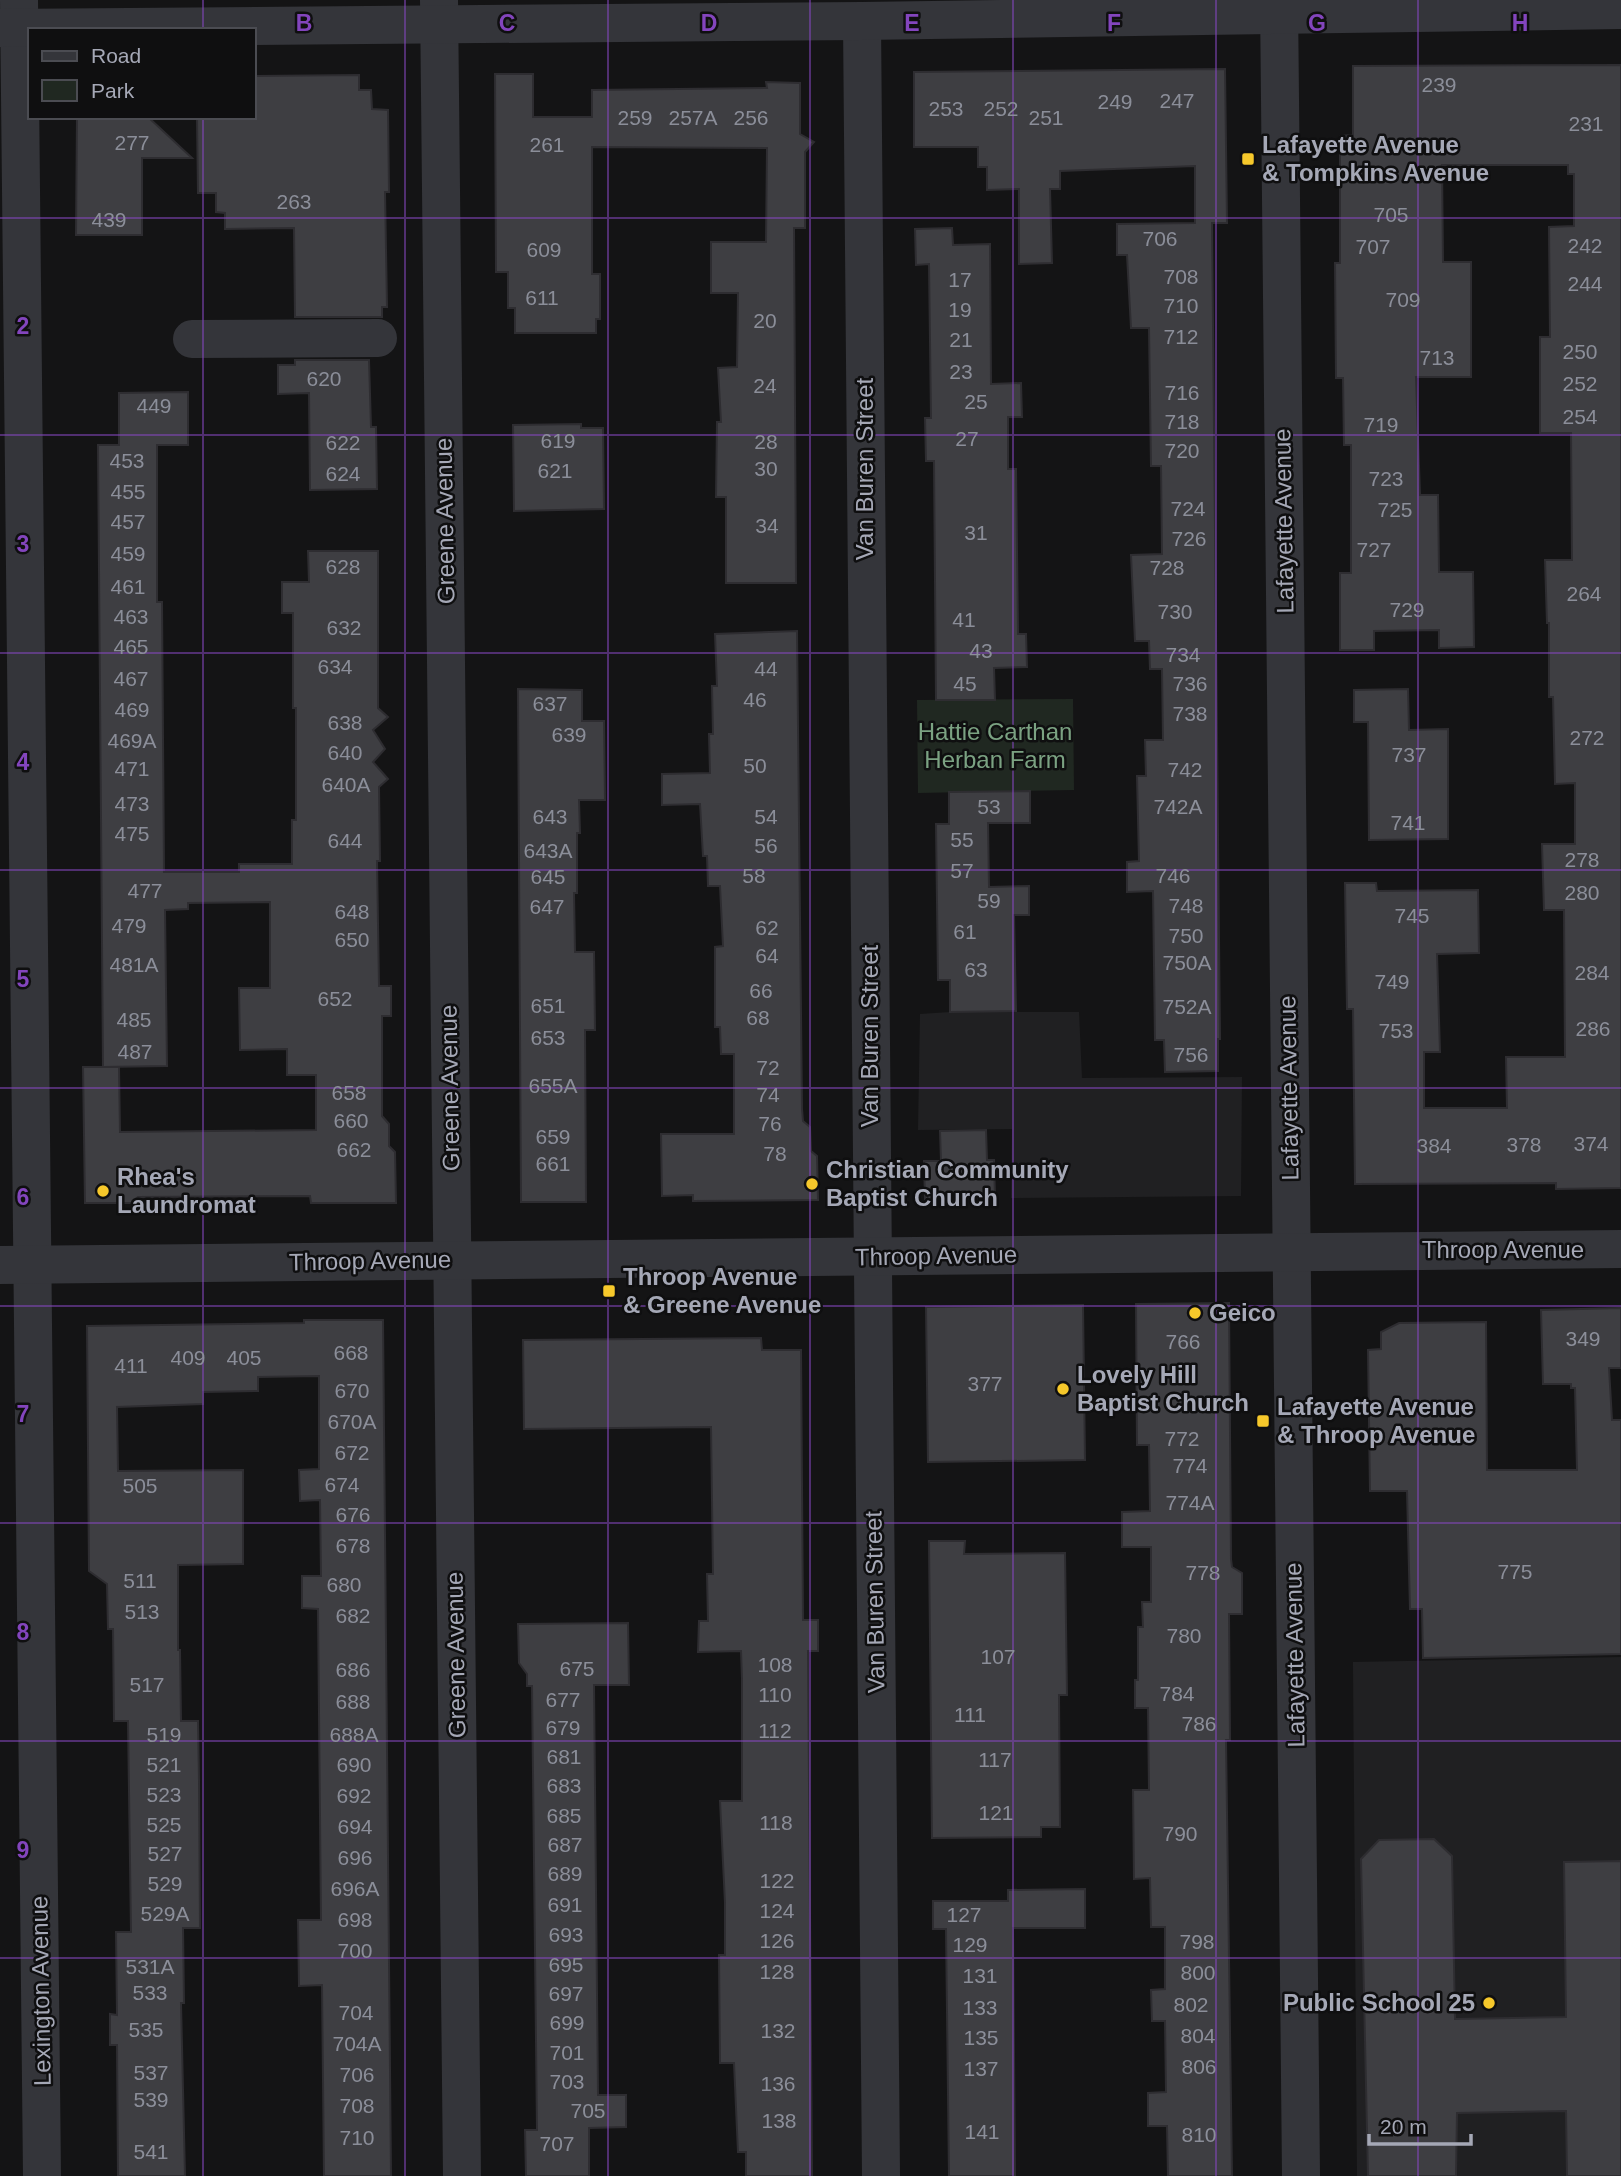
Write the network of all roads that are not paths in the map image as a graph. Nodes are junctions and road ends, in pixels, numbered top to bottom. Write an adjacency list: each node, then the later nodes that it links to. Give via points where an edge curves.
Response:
1 (1279, 7): 2 (street); 5 (street); 9 (street, Lafayette Avenue)
2 (1621, 10)
3 (439, 12): 4 (street); 5 (street); 11 (street, Greene Avenue)
4 (13, 19): 12 (street, Lexington Avenue)
5 (862, 21): 10 (street, Van Buren Street)
6 (378, 338): 7 (street)
7 (192, 339)
8 (1621, 1249): 9 (street, Throop Avenue)
9 (1291, 1252): 10 (street, Throop Avenue); 16 (street, Lafayette Avenue)
10 (871, 1256): 11 (street, Throop Avenue); 15 (street, Van Buren Street)
11 (452, 1261): 12 (street, Throop Avenue); 14 (street, Greene Avenue)
12 (16, 1265): 13 (street, Lexington Avenue)
13 (42, 2176)
14 (462, 2176)
15 (881, 2176)
16 (1301, 2176)

